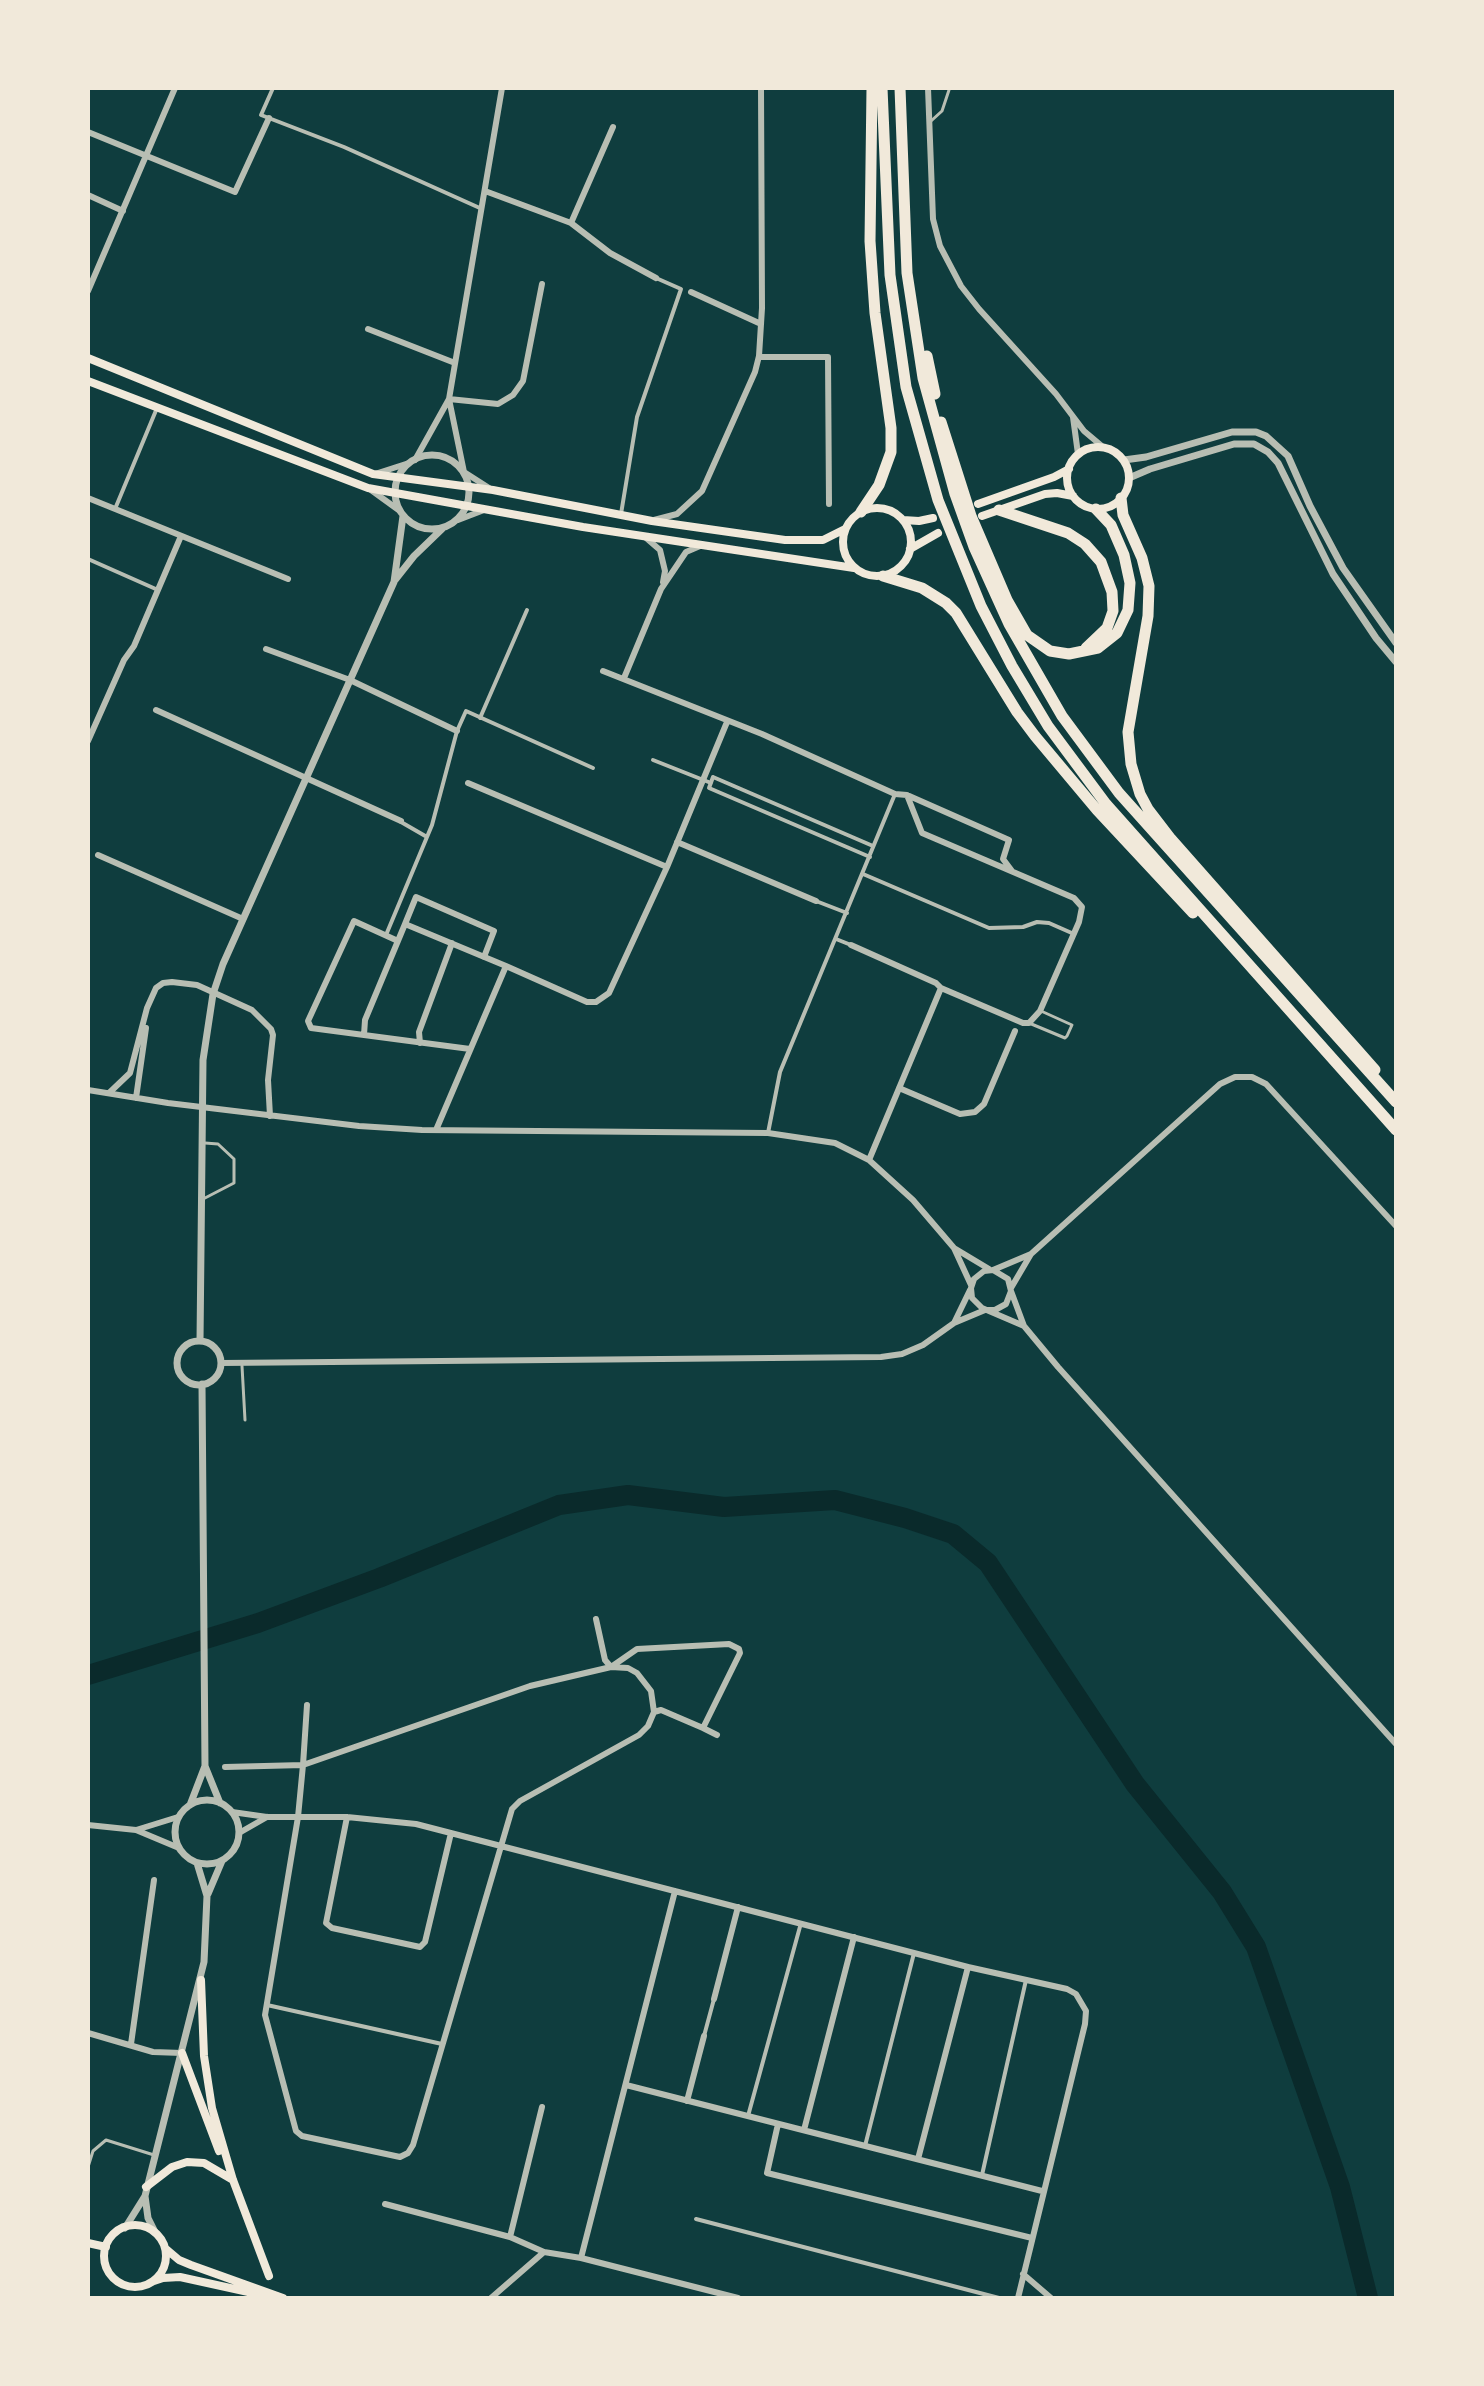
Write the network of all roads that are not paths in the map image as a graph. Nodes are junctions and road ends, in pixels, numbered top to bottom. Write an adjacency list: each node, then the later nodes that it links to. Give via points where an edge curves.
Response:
1 (175, 88): 14 (street)
2 (273, 88): 10 (street, via 261,115)
3 (502, 88): 15 (street)
4 (761, 88): 26 (street)
5 (872, 88): 58 (highway, via 870,241 891,452 879,485)
6 (882, 88): 121 (highway, via 890,275 899,350 926,463 969,580 1012,666 1070,756)
7 (900, 88): 20 (highway)
8 (928, 88): 11 (street)
9 (949, 90): 11 (lane, via 942,111)
10 (269, 118): 14 (street, via 235,192); 17 (street)
11 (930, 122): 34 (street, via 933,219 940,246 979,309)
12 (613, 127): 19 (street)
13 (88, 132): 14 (street)
14 (146, 155): 18 (street)
15 (485, 191): 17 (street); 19 (street)
16 (88, 195): 18 (street)
17 (482, 209): 30 (street)
18 (123, 211): 24 (street)
19 (571, 223): 21 (street, via 610,253)
20 (907, 273): 83 (highway, via 951,457 994,573 1027,635 1050,651); 136 (highway, via 923,378 951,482 989,582 1043,687 1119,793)
21 (656, 278): 23 (street)
22 (542, 284): 32 (street, via 523,381 513,395 498,404)
23 (681, 289): 25 (street); 60 (street, via 637,417)
24 (88, 291)
25 (691, 292): 26 (street)
26 (761, 324): 28 (street)
27 (368, 329): 30 (street)
28 (759, 357): 51 (street, via 828,357); 65 (street, via 702,491 677,514)
29 (88, 358): 41 (main road)
30 (455, 363): 32 (street)
31 (88, 381): 33 (main road)
32 (449, 399): 38 (street); 40 (street)
33 (157, 408): 44 (main road); 54 (street)
34 (1072, 414): 35 (street); 36 (street)
35 (1103, 447): 36 (main road); 37 (main road)
36 (1078, 454): 39 (main road)
37 (1124, 460): 43 (main road); 81 (street, via 1232,432 1256,432 1276,443 1288,456 1343,568)
38 (412, 461): 40 (street, via 440,456); 41 (street); 42 (street)
39 (1069, 469): 48 (main road); 52 (main road)
40 (464, 472): 45 (street); 46 (street)
41 (373, 474): 42 (main road)
42 (398, 477): 45 (main road); 47 (street)
43 (1129, 478): 50 (main road); 84 (street, via 1234,444 1254,444 1268,452 1333,574)
44 (368, 488): 47 (main road); 59 (street)
45 (469, 488): 46 (main road); 53 (street)
46 (493, 490): 60 (main road)
47 (395, 493): 53 (main road); 59 (street)
48 (1073, 496): 56 (main road); 57 (main road, via 1045,494)
49 (88, 498): 54 (street)
50 (1121, 498): 56 (main road); 136 (highway, via 1149,586 1128,732 1140,794 1171,839 1366,1057)
51 (829, 504)
52 (978, 504)
53 (467, 506): 55 (main road); 63 (street)
54 (115, 509): 70 (street)
55 (485, 509): 63 (street); 69 (main road)
56 (1096, 509): 83 (highway, via 1121,545 1130,602 1111,639)
57 (999, 510): 61 (main road); 83 (highway, via 1068,533 1101,562 1112,592 1111,620)
58 (861, 512): 64 (main road, via 879,508); 67 (main road)
59 (402, 514): 66 (street, via 414,525); 77 (street)
60 (621, 514): 65 (main road)
61 (982, 516)
62 (933, 518): 64 (main road)
63 (458, 520): 66 (street)
64 (903, 520): 72 (main road)
65 (652, 521): 67 (main road, via 815,541)
66 (442, 529): 77 (street)
67 (845, 529): 74 (main road, via 843,549)
68 (938, 533): 72 (main road)
69 (643, 535): 71 (main road); 78 (street, via 664,559)
70 (181, 536): 76 (street); 79 (street)
71 (701, 545): 74 (main road); 78 (street, via 686,552)
72 (910, 549): 75 (main road, via 898,569)
73 (88, 559): 79 (street)
74 (854, 568): 75 (main road)
75 (883, 576): 121 (highway, via 922,588 956,613 1017,712 1059,765 1184,904)
76 (288, 579)
77 (394, 582): 87 (street)
78 (661, 589): 86 (street)
79 (158, 590): 92 (street)
80 (527, 610): 89 (street)
81 (1396, 643)
82 (266, 649): 87 (street)
83 (1079, 653)
84 (1396, 662)
85 (603, 671): 86 (street)
86 (624, 678): 90 (street)
87 (350, 680): 91 (street); 95 (street)
88 (156, 710): 95 (street)
89 (480, 718): 91 (street, via 466,711); 94 (street)
90 (727, 722): 96 (street); 99 (street)
91 (457, 731): 102 (street)
92 (88, 741)
93 (653, 760): 96 (street)
94 (593, 768)
95 (306, 778): 101 (street); 112 (street)
96 (703, 779): 98 (street); 103 (street)
97 (468, 783): 107 (street)
98 (711, 783): 104 (street, via 713,777); 106 (street, via 709,788)
99 (895, 794): 100 (street); 104 (street)
100 (907, 795): 109 (street, via 922,833); 109 (street, via 1009,840 1003,859)
101 (401, 821): 102 (street)
102 (427, 837): 115 (street)
103 (677, 842): 107 (street); 110 (street)
104 (874, 847): 106 (street)
105 (98, 855): 112 (street)
106 (870, 857): 108 (street)
107 (667, 867): 122 (street, via 603,998 587,1002)
108 (863, 874): 111 (street); 114 (street, via 989,928 1037,922)
109 (1014, 874): 114 (street, via 1078,902 1082,914)
110 (816, 901): 111 (street)
111 (847, 913): 116 (street)
112 (243, 919): 124 (street)
113 (405, 924): 117 (street); 118 (street); 120 (street, via 416,897 494,931)
114 (1074, 934): 126 (street)
115 (386, 936): 117 (street); 129 (street, via 354,921 308,1021 311,1028)
116 (836, 939): 119 (street); 140 (street, via 780,1072)
117 (398, 941): 129 (street, via 365,1020)
118 (452, 943): 120 (street); 130 (street, via 419,1032)
119 (851, 945): 123 (street)
120 (484, 957): 122 (street)
121 (1247, 965): 138 (highway)
122 (506, 966): 131 (street)
123 (941, 988): 127 (street); 132 (street)
124 (213, 994): 125 (street, via 197,985 163,983); 137 (street, via 252,1010 271,1029); 141 (street, via 204,1045)
125 (147, 1008): 134 (street, via 130,1073); 135 (street)
126 (1040, 1011): 127 (street); 127 (lane, via 1072,1025 1067,1036)
127 (1029, 1023)
128 (1015, 1031): 132 (street, via 984,1104 975,1112 960,1114)
129 (364, 1035): 130 (street)
130 (420, 1043): 131 (street)
131 (470, 1049): 139 (street)
132 (899, 1088): 142 (street)
133 (88, 1090): 134 (street)
134 (108, 1093): 135 (street)
135 (136, 1098): 137 (street)
136 (1396, 1101)
137 (270, 1116): 139 (street)
138 (1393, 1127)
139 (436, 1130): 140 (street)
140 (768, 1133): 142 (street, via 835,1143)
141 (201, 1142): 143 (street); 143 (lane, via 218,1144 234,1159 234,1183)
142 (869, 1160): 145 (street)
143 (201, 1200): 153 (street)
144 (1396, 1226): 146 (street, via 1266,1084 1243,1076 1220,1084)
145 (954, 1248): 147 (street); 148 (street)
146 (1031, 1254): 147 (street); 149 (street)
147 (992, 1270): 148 (street, via 978,1274); 149 (street, via 1008,1279)
148 (971, 1287): 150 (street, via 976,1304); 151 (street)
149 (1011, 1290): 150 (street, via 1006,1304); 152 (street)
150 (987, 1310): 151 (street); 152 (street)
151 (954, 1323): 154 (street, via 923,1345 881,1357)
152 (1024, 1326): 164 (street)
153 (200, 1341): 155 (street, via 213,1345); 156 (street, via 181,1350 177,1363 189,1382)
154 (242, 1362): 155 (street); 157 (lane)
155 (221, 1363): 156 (street, via 216,1377)
156 (202, 1384): 166 (street)
157 (245, 1420)
158 (596, 1619): 159 (street)
159 (611, 1667): 161 (street, via 628,1668 646,1682); 162 (street, via 637,1649 734,1645 740,1653); 165 (street, via 530,1686)
160 (307, 1705): 165 (street)
161 (654, 1712): 162 (street, via 661,1710); 179 (street, via 639,1735 514,1805)
162 (703, 1728): 163 (street)
163 (717, 1735)
164 (1396, 1744)
165 (303, 1765): 167 (street); 173 (street)
166 (205, 1766): 168 (street); 169 (street)
167 (225, 1767)
168 (220, 1803): 169 (street); 170 (street)
169 (190, 1805): 171 (street)
170 (232, 1812): 172 (street); 177 (street)
171 (178, 1817): 176 (street); 180 (street)
172 (267, 1817): 173 (street); 177 (street)
173 (298, 1817): 174 (street); 194 (street)
174 (347, 1817): 178 (street); 178 (street, via 326,1923 420,1947)
175 (88, 1825): 176 (street)
176 (136, 1830): 180 (street)
177 (239, 1833): 181 (street, via 236,1846)
178 (451, 1833): 179 (street)
179 (501, 1845): 184 (street); 198 (street)
180 (179, 1848): 182 (street)
181 (222, 1861): 182 (street); 185 (street)
182 (197, 1863): 185 (street)
183 (154, 1880): 197 (street)
184 (675, 1891): 186 (street); 200 (street)
185 (207, 1896): 191 (street)
186 (738, 1907): 187 (street); 193 (street)
187 (801, 1923): 188 (street); 203 (street)
188 (854, 1937): 189 (street); 205 (street)
189 (914, 1953): 190 (street); 206 (street)
190 (968, 1967): 192 (street); 208 (street)
191 (201, 1980): 199 (street); 211 (main road, via 208,2086)
192 (1026, 1980): 210 (street); 212 (street, via 1067,1989 1086,2011)
193 (714, 1999): 196 (street)
194 (265, 2005): 198 (street); 198 (street, via 296,2131 392,2156 412,2148)
195 (88, 2033): 197 (street)
196 (704, 2036): 201 (street)
197 (131, 2044): 199 (street, via 153,2052)
198 (442, 2044)
199 (182, 2053): 207 (street); 211 (main road)
200 (626, 2085): 201 (street); 224 (street)
201 (687, 2101): 203 (street)
202 (542, 2107): 218 (street)
203 (748, 2116): 204 (street)
204 (778, 2124): 205 (street); 219 (street, via 767,2173)
205 (804, 2130): 206 (street)
206 (865, 2146): 208 (street)
207 (155, 2156): 209 (lane, via 106,2140 93,2151); 213 (street)
208 (918, 2159): 210 (street)
209 (88, 2167)
210 (982, 2175): 212 (street)
211 (233, 2180): 213 (main road, via 204,2163 187,2162 172,2167); 226 (main road)
212 (1042, 2191): 219 (street)
213 (146, 2192): 216 (street); 217 (street)
214 (385, 2204): 218 (street)
215 (696, 2219): 232 (street)
216 (125, 2228): 217 (main road, via 138,2225); 221 (main road)
217 (155, 2232): 222 (main road)
218 (510, 2237): 223 (street)
219 (1032, 2238): 225 (street)
220 (88, 2243): 221 (main road)
221 (106, 2247): 227 (main road, via 108,2271 116,2280 138,2287)
222 (165, 2248): 227 (main road, via 164,2268); 229 (main road, via 179,2260)
223 (544, 2252): 224 (street); 230 (street)
224 (581, 2258): 231 (street)
225 (1023, 2274): 233 (street); 234 (street)
226 (269, 2276)
227 (150, 2283): 228 (main road, via 180,2277)
228 (274, 2298)
229 (283, 2298)
230 (491, 2298)
231 (738, 2298)
232 (999, 2298)
233 (1018, 2298)
234 (1051, 2298)

